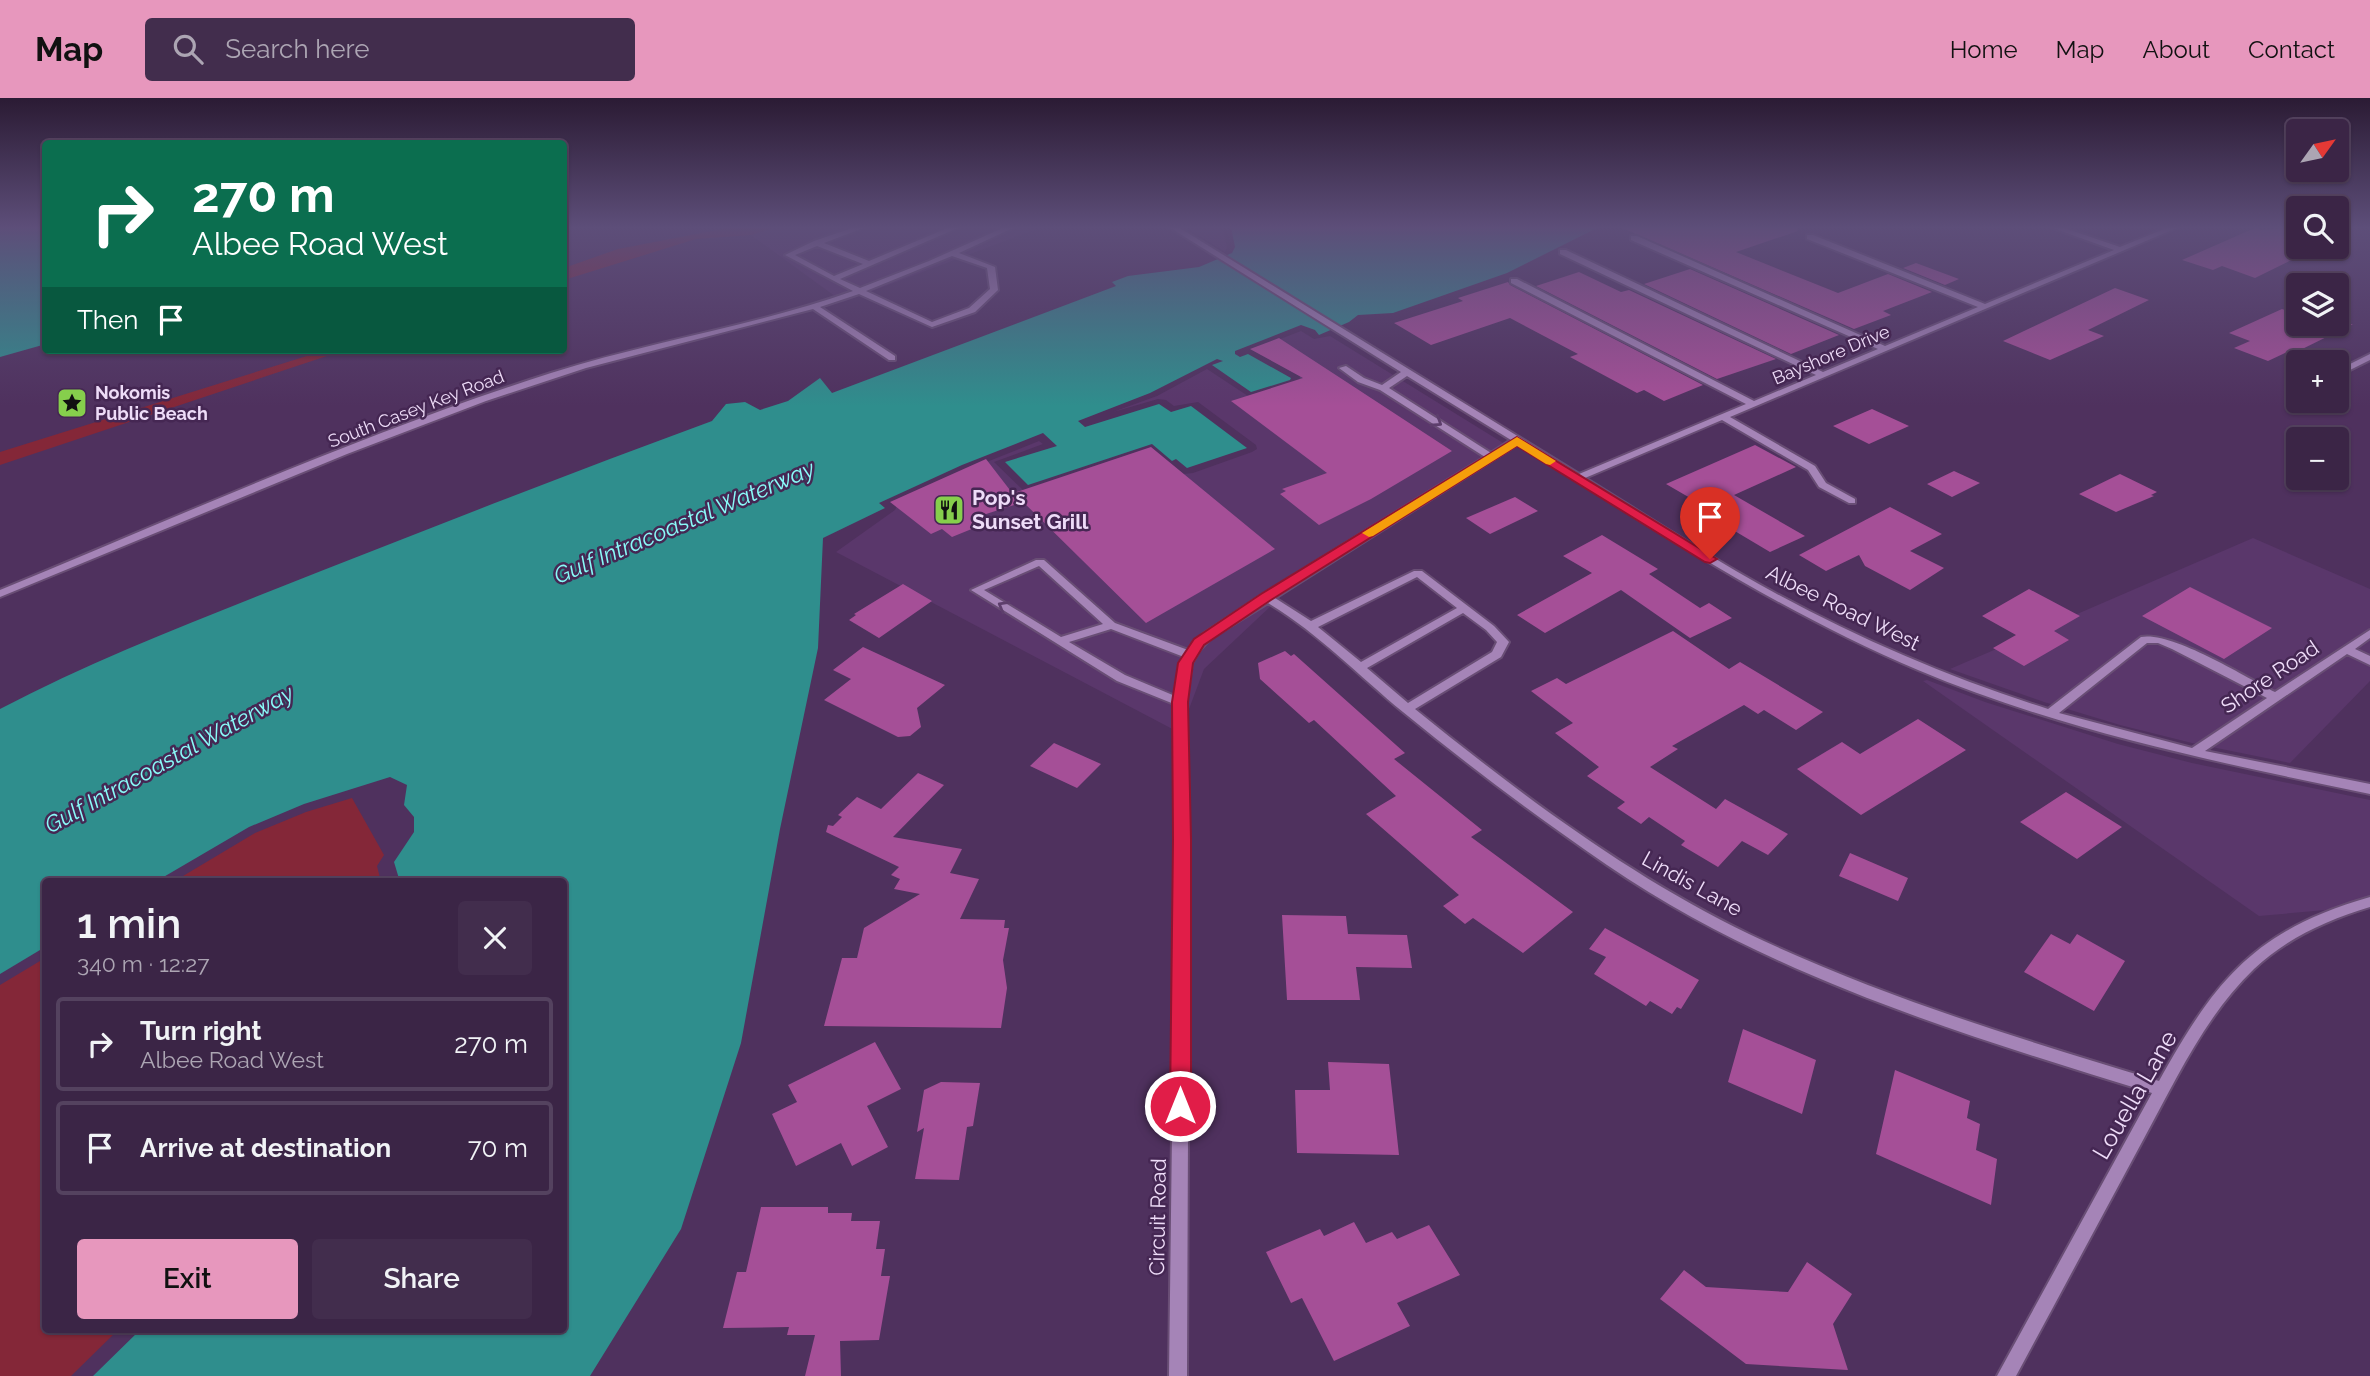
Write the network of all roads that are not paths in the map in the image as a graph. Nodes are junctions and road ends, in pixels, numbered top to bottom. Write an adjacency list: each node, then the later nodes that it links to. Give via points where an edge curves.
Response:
1 (848, 287): 10 (street)
2 (870, 287): 10 (street, South Casey Key Road)
3 (994, 287): 10 (street, via 972,310 932,325)
4 (1269, 287): 13 (street, Albee Road West)
5 (1525, 287): 22 (street)
6 (1636, 287): 20 (street)
7 (1744, 287): 14 (street)
8 (1934, 287): 12 (street)
9 (2034, 287): 12 (street, Bayshore Drive)
10 (857, 292): 11 (street, South Casey Key Road)
11 (814, 306): 16 (street); 28 (street, South Casey Key Road, via 630,352 514,388)
12 (1985, 307): 14 (street, Bayshore Drive)
13 (1356, 341): 19 (street, Albee Road West)
14 (1885, 349): 20 (street, Bayshore Drive)
15 (2370, 357): 18 (street)
16 (892, 358)
17 (1343, 368): 21 (street)
18 (2349, 368)
19 (1408, 372): 21 (street); 24 (street, Albee Road West)
20 (1823, 375): 22 (street, Bayshore Drive)
21 (1383, 388): 25 (street, one-way to 25)
22 (1754, 404): 23 (street, Bayshore Drive)
23 (1723, 417): 26 (street, Bayshore Drive); 27 (street, via 1812,468 1822,485)
24 (1517, 440): 25 (street); 26 (street, Albee Road West)
25 (1491, 457): 29 (street)
26 (1577, 478): 42 (street, Albee Road West, via 1828,626 1930,671)
27 (1852, 501)
28 (0, 594)
29 (1266, 597): 32 (street, Lindis Lane); 36 (street, via 1207,636)
30 (1464, 608): 32 (street, via 1418,573); 38 (street); 41 (street, via 1503,642 1497,654)
31 (1111, 625): 34 (street); 34 (street, one-way to 31, via 976,590 1040,562); 36 (street)
32 (1310, 626): 38 (street, Lindis Lane)
33 (2370, 633): 35 (street, Shore Road)
34 (1062, 640): 40 (street, via 1121,678)
35 (2346, 649): 37 (street); 39 (street, Shore Road)
36 (1190, 655): 40 (street, Circuit Road)
37 (2370, 661)
38 (1359, 668): 41 (street, Lindis Lane)
39 (2275, 697): 42 (street, via 2176,646 2146,639); 43 (street, Shore Road)
40 (1180, 702): 47 (street, Circuit Road)
41 (1408, 709): 46 (street, Lindis Lane, via 1570,833 1702,916 1798,962 1933,1016)
42 (2049, 714): 43 (street, Albee Road West)
43 (2193, 753): 44 (street, Albee Road West)
44 (2370, 789)
45 (2370, 902): 46 (street, Louella Lane, via 2293,931 2246,967 2209,1012)
46 (2163, 1089): 48 (street, Louella Lane)
47 (1178, 1376)
48 (2006, 1376)

